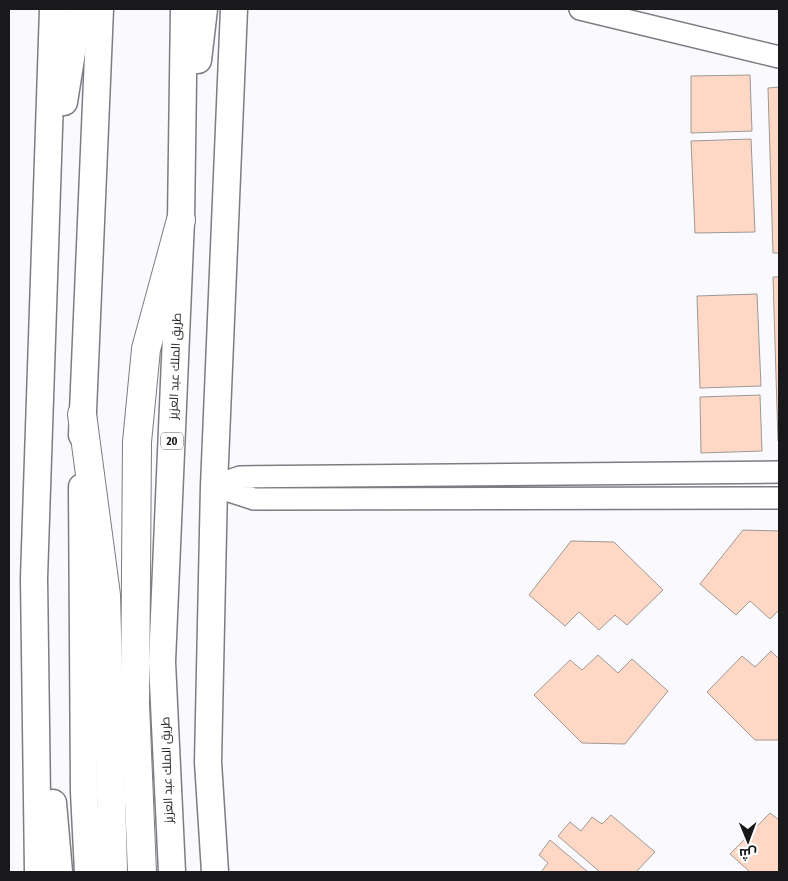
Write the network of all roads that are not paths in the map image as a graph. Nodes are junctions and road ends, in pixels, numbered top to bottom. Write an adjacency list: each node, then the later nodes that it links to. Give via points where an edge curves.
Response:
1 (53, 9): 9 (main road)
2 (80, 9): 9 (main road)
3 (100, 9): 11 (main road)
4 (184, 9): 10 (main road, طريق الملك عبد العزيز / 20)
5 (204, 9): 10 (main road)
6 (234, 9): 13 (main road)
7 (580, 9): 8 (street)
8 (779, 57)
9 (47, 200): 15 (main road)
10 (181, 220): 20 (highway, via 146,349 137,442 135,704); 21 (main road, طريق الملك عبد العزيز / 20, via 162,662)
11 (82, 414): 18 (main road, via 84,792); 19 (highway, via 106,595)
12 (779, 472): 13 (street, via 240,477)
13 (214, 486): 14 (street, via 254,498); 22 (main road, via 208,762)
14 (779, 498)
15 (34, 578): 16 (main road); 17 (main road)
16 (38, 872)
17 (59, 872)
18 (88, 872)
19 (113, 872)
20 (142, 872)
21 (172, 872)
22 (215, 872)

